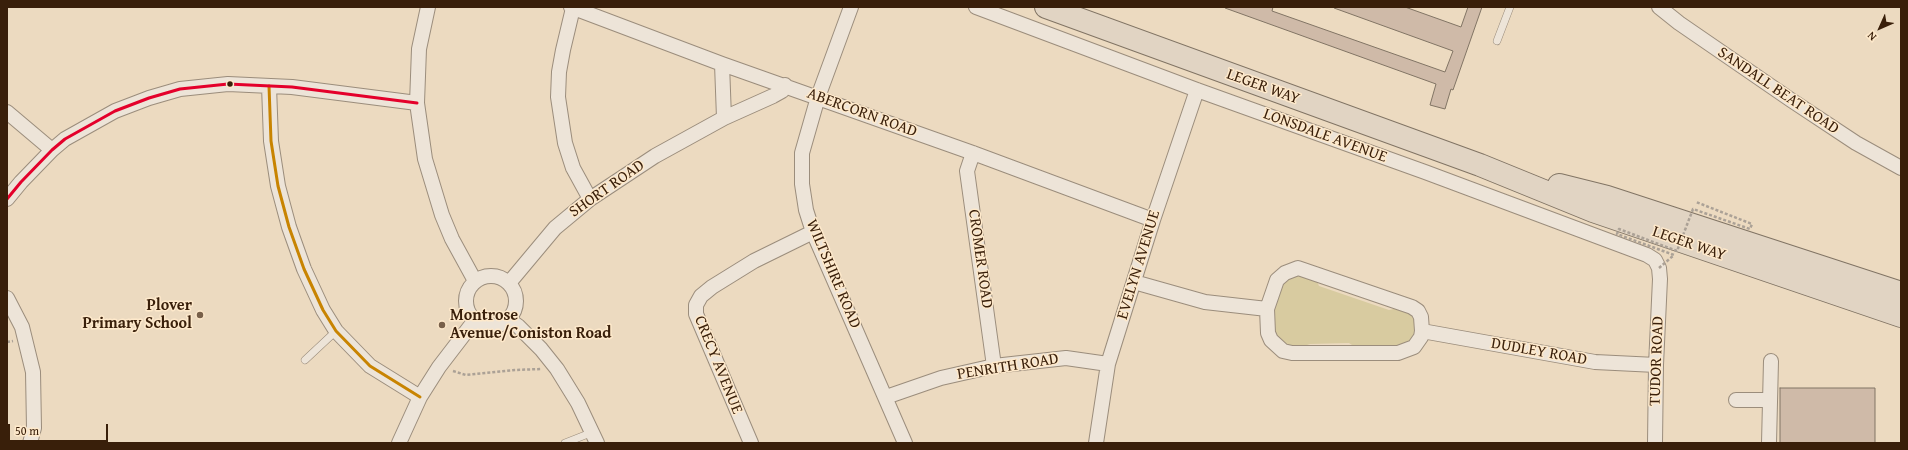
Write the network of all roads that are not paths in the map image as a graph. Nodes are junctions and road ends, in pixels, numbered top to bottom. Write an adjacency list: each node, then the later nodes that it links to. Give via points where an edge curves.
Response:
1 (428, 7): 14 (street, via 419,49)
2 (572, 7): 9 (street, ABERCORN ROAD); 22 (street, via 562,50 558,96 565,143 573,168)
3 (851, 7): 13 (street, WILTSHIRE ROAD)
4 (976, 7): 12 (street, LONSDALE AVENUE)
5 (1046, 7): 19 (highway, LEGER WAY)
6 (1510, 7): 8 (lane)
7 (1659, 7): 20 (street, SANDALL BEAT ROAD, via 1679,24 1804,109 1856,143)
8 (1497, 41)
9 (722, 64): 10 (street, ABERCORN ROAD); 16 (street)
10 (785, 85): 13 (street, ABERCORN ROAD); 16 (street, SHORT ROAD, via 782,91 773,96)
11 (269, 86): 14 (street); 17 (street, via 228,84 164,93 115,111 75,133); 35 (street, via 271,141 278,186 289,227 304,269 323,310)
12 (1197, 90): 23 (street, EVELYN AVENUE); 25 (street, LONSDALE AVENUE, via 1648,255 1655,260)
13 (818, 97): 18 (street, ABERCORN ROAD); 24 (street, WILTSHIRE ROAD, via 802,153 801,168 806,210)
14 (417, 102): 26 (street, via 425,159 433,188 452,240)
15 (7, 112): 17 (street)
16 (724, 118): 22 (street, SHORT ROAD, via 655,156)
17 (52, 150): 21 (street)
18 (973, 152): 23 (street, ABERCORN ROAD); 41 (street, CROMER ROAD, via 967,171)
19 (1480, 165): 29 (highway, LEGER WAY, via 1607,197); 32 (highway, LEGER WAY, via 1593,211)
20 (1901, 168)
21 (7, 199)
22 (590, 199): 28 (street, SHORT ROAD, via 555,228)
23 (1153, 220): 27 (street, EVELYN AVENUE)
24 (813, 232): 43 (street, WILTSHIRE ROAD); 50 (street, CRECY AVENUE, via 754,261 718,283 701,296 696,305 696,314)
25 (1659, 274): 40 (street, TUDOR ROAD)
26 (475, 281): 28 (street, via 492,276); 34 (street, via 469,288 466,300 469,314)
27 (1134, 282): 31 (street, via 1205,302); 39 (street, EVELYN AVENUE)
28 (509, 283): 33 (street, via 514,290 516,301)
29 (1901, 293)
30 (7, 298): 47 (street, via 22,327 33,372 34,428)
31 (1266, 308): 36 (street, via 1271,340 1283,351 1292,353 1398,353 1414,347); 36 (street, via 1277,280 1285,273 1298,268 1412,307 1421,317)
32 (1901, 316)
33 (508, 319): 34 (street, via 501,324 490,326); 46 (street, via 541,349 557,369)
34 (475, 320): 42 (street)
35 (336, 330): 37 (lane); 42 (street, via 370,366)
36 (1422, 331): 40 (street, DUDLEY ROAD, via 1595,362)
37 (305, 360)
38 (1771, 361): 45 (street)
39 (1108, 364): 41 (street, PENRITH ROAD, via 1066,358); 52 (street, EVELYN AVENUE)
40 (1656, 365): 53 (street, TUDOR ROAD)
41 (994, 366): 43 (street, PENRITH ROAD, via 941,378)
42 (420, 397): 48 (street)
43 (886, 397): 51 (street, WILTSHIRE ROAD)
44 (1736, 400): 45 (street)
45 (1770, 400): 54 (street)
46 (595, 438): 49 (lane)
47 (30, 443)
48 (399, 443)
49 (564, 443)
50 (751, 443)
51 (905, 443)
52 (1096, 443)
53 (1655, 443)
54 (1769, 443)

